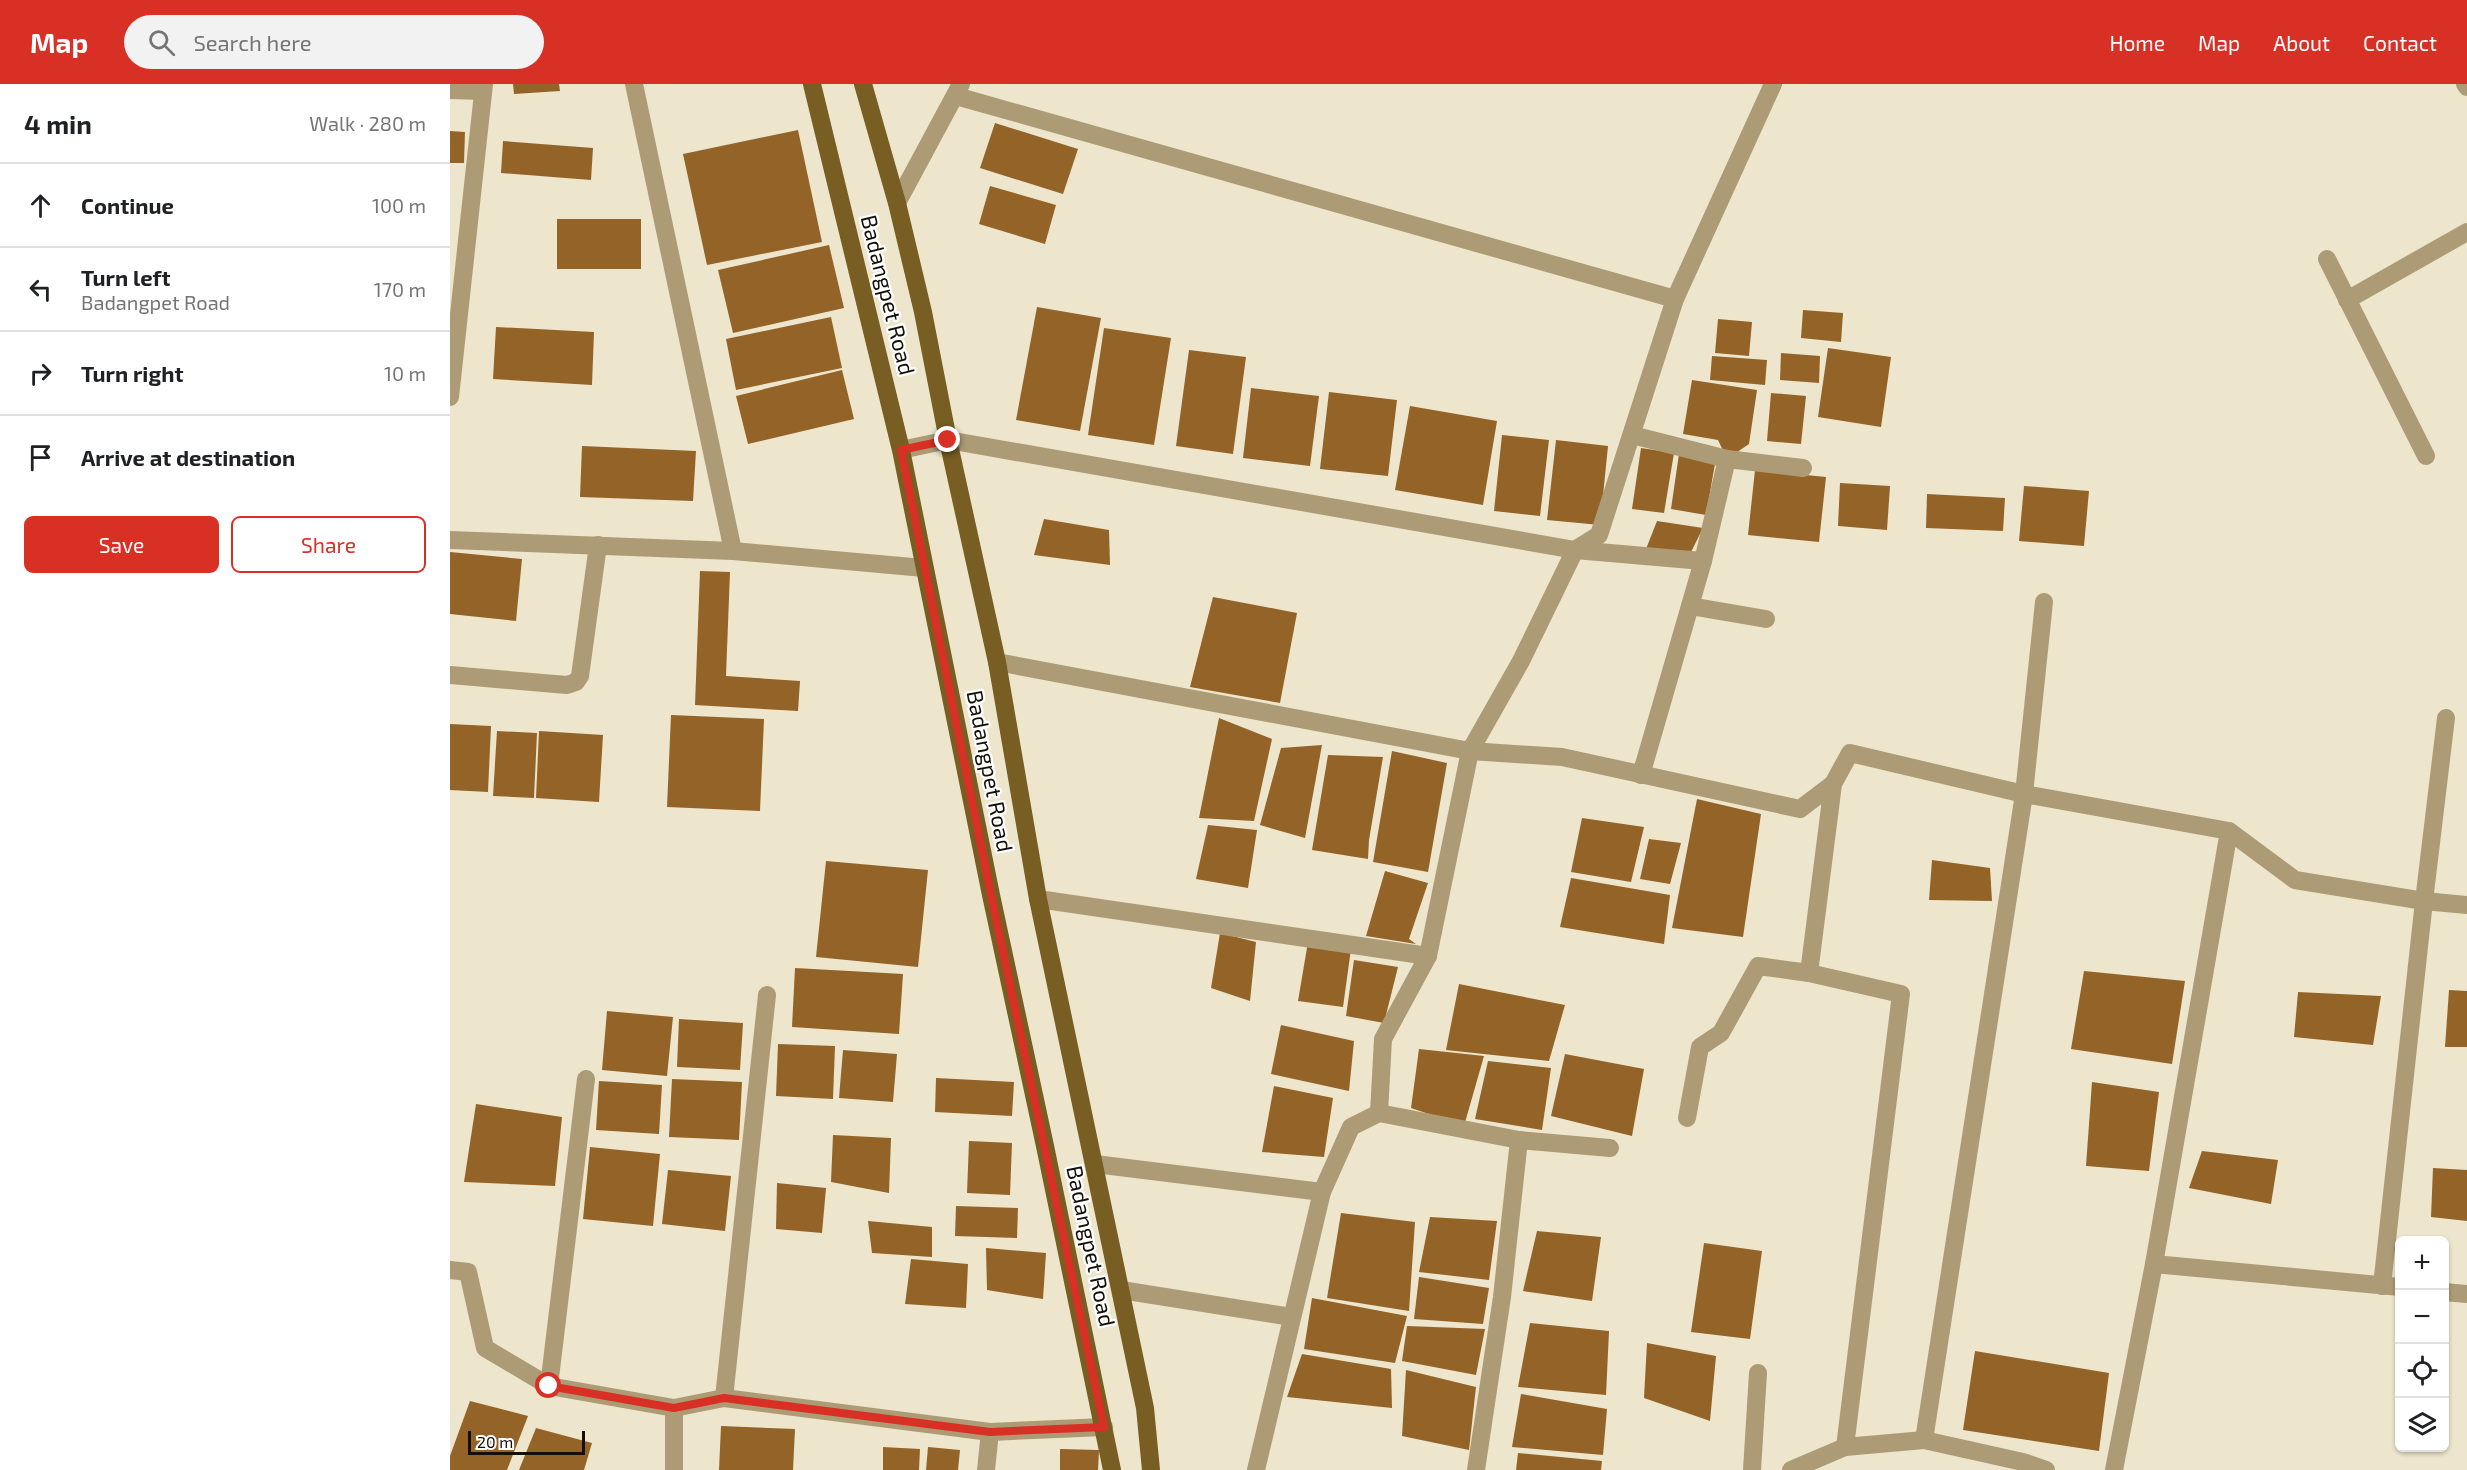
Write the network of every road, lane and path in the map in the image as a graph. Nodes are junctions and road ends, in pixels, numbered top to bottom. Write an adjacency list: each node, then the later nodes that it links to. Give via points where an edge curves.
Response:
1 (634, 84): 23 (street)
2 (812, 84): 16 (main road, Badangpet Road)
3 (863, 84): 8 (main road, Badangpet Road)
4 (1773, 84): 11 (street)
5 (484, 88): 6 (street); 13 (street)
6 (450, 90)
7 (958, 90): 8 (street); 11 (street)
8 (897, 203): 15 (main road, Badangpet Road)
9 (2467, 232): 12 (street)
10 (2327, 259): 12 (street)
11 (1676, 299): 14 (street)
12 (2347, 300): 17 (street)
13 (450, 397)
14 (1632, 435): 18 (street); 22 (street, via 1599,535)
15 (948, 440): 16 (street); 22 (street); 29 (main road, Badangpet Road)
16 (901, 450): 25 (main road, Badangpet Road)
17 (2426, 456)
18 (1727, 459): 19 (street); 24 (street)
19 (1803, 468)
20 (450, 540): 21 (street)
21 (598, 545): 23 (street); 30 (street, via 576,682 567,685)
22 (1575, 550): 24 (street); 32 (street, via 1521,661)
23 (733, 551): 25 (street)
24 (1703, 561): 27 (street)
25 (924, 568): 61 (main road, Badangpet Road)
26 (2044, 602): 35 (street)
27 (1690, 606): 28 (street); 33 (street)
28 (1766, 619)
29 (997, 662): 32 (street); 37 (main road, Badangpet Road)
30 (450, 675)
31 (2446, 718): 38 (street)
32 (1470, 751): 33 (street, via 1562,757); 40 (street)
33 (1641, 775): 34 (street, via 1800,809)
34 (1833, 784): 35 (street, via 1850,753); 41 (street)
35 (2024, 794): 36 (street); 63 (street)
36 (2229, 831): 38 (street, via 2295,880); 50 (street)
37 (1038, 899): 40 (street); 48 (main road, Badangpet Road)
38 (2424, 901): 39 (street); 52 (street)
39 (2467, 905)
40 (1428, 957): 44 (street, via 1383,1039)
41 (1809, 973): 45 (street, via 1758,966 1721,1033 1700,1047); 64 (street, via 1901,994)
42 (767, 995): 59 (street)
43 (586, 1079): 58 (street)
44 (1379, 1113): 46 (street); 49 (street, via 1351,1127)
45 (1687, 1118)
46 (1519, 1140): 47 (street); 71 (street, via 1502,1297)
47 (1610, 1148)
48 (1095, 1164): 49 (street); 53 (main road, Badangpet Road)
49 (1322, 1192): 56 (street)
50 (2154, 1264): 52 (street); 75 (street)
51 (450, 1270): 58 (street, via 468,1272 485,1348)
52 (2391, 1287)
53 (1121, 1290): 56 (street); 69 (main road, Badangpet Road, via 1145,1408)
54 (2449, 1292): 55 (street)
55 (2467, 1294)
56 (1292, 1317): 70 (street)
57 (1758, 1373): 72 (street)
58 (549, 1386): 60 (street)
59 (724, 1398): 60 (street); 62 (street)
60 (674, 1408): 66 (street)
61 (1104, 1427): 62 (street); 68 (main road, Badangpet Road)
62 (990, 1432): 67 (street)
63 (1924, 1440): 64 (street); 65 (street)
64 (1845, 1447): 73 (street)
65 (2022, 1466): 74 (street)
66 (675, 1470)
67 (986, 1470)
68 (1112, 1470)
69 (1151, 1470)
70 (1256, 1470)
71 (1476, 1470)
72 (1752, 1470)
73 (1791, 1470)
74 (2046, 1470)
75 (2114, 1470)

